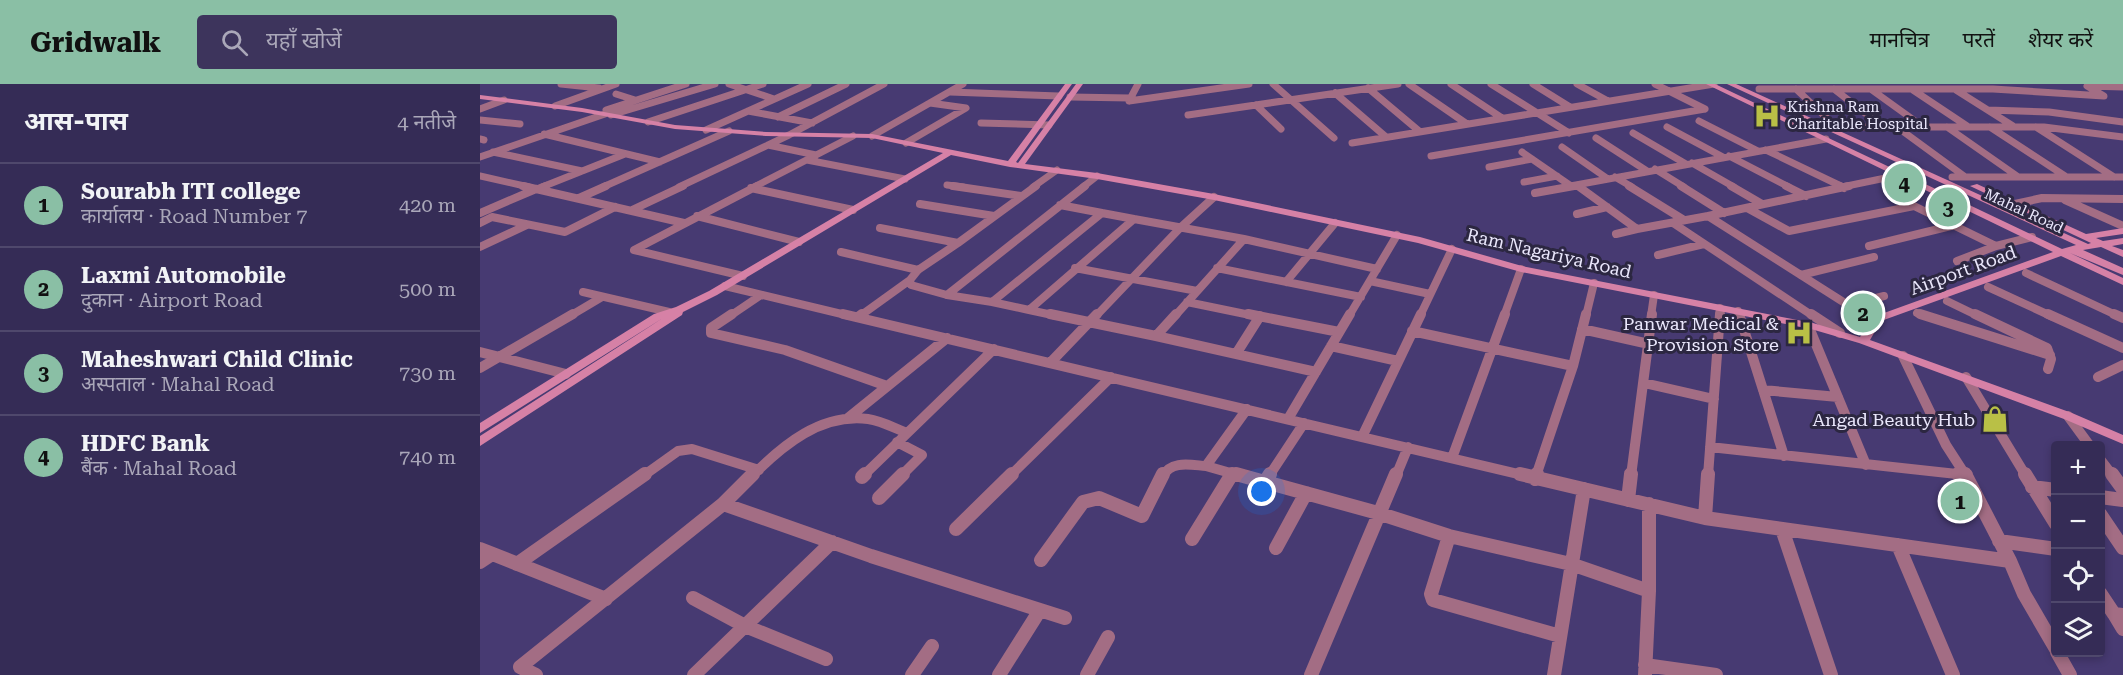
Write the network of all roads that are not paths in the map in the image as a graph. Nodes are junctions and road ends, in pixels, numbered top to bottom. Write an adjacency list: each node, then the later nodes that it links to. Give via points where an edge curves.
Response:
1 (561, 84): 28 (street)
2 (616, 84): 34 (street)
3 (686, 84): 52 (street)
4 (715, 84): 62 (street)
5 (729, 84): 38 (street)
6 (763, 84): 38 (street)
7 (808, 84): 49 (street)
8 (846, 84): 64 (street)
9 (884, 84): 71 (street)
10 (963, 84): 41 (street)
11 (1069, 84): 45 (street)
12 (1080, 84): 47 (street)
13 (1138, 84): 48 (street)
14 (1250, 84): 29 (street)
15 (1273, 84): 50 (street)
16 (1398, 84): 33 (street)
17 (1409, 84): 74 (street)
18 (1451, 84): 65 (street)
19 (1491, 84): 61 (street)
20 (1533, 84): 57 (street)
21 (1577, 84): 53 (street)
22 (1655, 84): 42 (street)
23 (1711, 84): 42 (street); 102 (street)
24 (1718, 84): 194 (street, Mahal Road)
25 (1731, 84): 30 (street, Mahal Road)
26 (1863, 84): 39 (street)
27 (2118, 84): 32 (street)
28 (575, 85): 34 (street)
29 (1226, 85): 48 (street)
30 (1746, 87): 35 (street); 77 (street, Mahal Road)
31 (1958, 87): 32 (street, via 2104,96 2087,86); 40 (street); 59 (street)
32 (2123, 87)
33 (1368, 88): 43 (street); 91 (street)
34 (602, 89): 56 (street)
35 (1759, 89): 36 (street); 77 (street)
36 (1796, 89): 37 (street); 77 (street)
37 (1834, 89): 39 (street); 82 (street)
38 (746, 90): 49 (street); 69 (street)
39 (1872, 90): 40 (street); 84 (street)
40 (1912, 90): 78 (street)
41 (950, 92): 45 (street); 54 (street)
42 (1670, 92): 53 (street); 92 (street, via 1705,109)
43 (1335, 93): 50 (street); 99 (street)
44 (616, 94): 52 (street)
45 (1059, 96): 75 (street)
46 (480, 97): 51 (street, Ram Nagariya Road)
47 (1070, 97): 48 (street); 76 (street)
48 (1130, 98)
49 (774, 99): 60 (street)
50 (1292, 99): 55 (street); 100 (street)
51 (504, 100): 56 (street, Ram Nagariya Road); 58 (street)
52 (635, 100): 62 (street)
53 (1609, 101): 57 (street)
54 (930, 103): 98 (street); 103 (street, via 966,108)
55 (1256, 105): 63 (street); 88 (street)
56 (555, 106): 62 (street, Ram Nagariya Road)
57 (1570, 107): 61 (street)
58 (480, 110)
59 (1988, 110): 68 (street, via 2049,112); 86 (street)
60 (748, 111): 64 (street); 89 (street)
61 (1537, 113): 65 (street); 92 (street)
62 (604, 114): 69 (street, Ram Nagariya Road); 94 (street)
63 (1188, 115)
64 (778, 117): 71 (street)
65 (1502, 118): 74 (street)
66 (480, 120): 73 (street)
67 (1699, 121): 107 (street)
68 (2113, 121): 70 (street); 96 (street)
69 (648, 122): 89 (street, Ram Nagariya Road)
70 (2123, 122)
71 (812, 123): 95 (street)
72 (981, 123): 75 (street)
73 (520, 124)
74 (1467, 124): 91 (street)
75 (1038, 125): 76 (street); 120 (street)
76 (1049, 125): 121 (street)
77 (1829, 125): 81 (street); 136 (street, Mahal Road)
78 (1968, 126): 79 (street); 85 (street)
79 (1989, 126): 86 (street); 133 (street)
80 (1667, 127): 115 (street)
81 (1842, 127): 82 (street); 131 (street)
82 (1882, 127): 83 (street)
83 (1897, 127): 84 (street); 132 (street)
84 (1923, 127): 85 (street)
85 (1947, 127): 130 (street)
86 (2013, 127): 87 (street)
87 (2036, 127): 96 (street); 134 (street)
88 (1281, 129)
89 (706, 130): 90 (street, Ram Nagariya Road)
90 (729, 131): 95 (street, Ram Nagariya Road); 118 (street)
91 (1419, 131): 99 (street)
92 (1569, 133): 113 (street)
93 (1633, 133): 119 (street)
94 (544, 134): 108 (street); 111 (street)
95 (789, 135): 97 (street, Ram Nagariya Road); 105 (street)
96 (2123, 135)
97 (853, 136): 98 (street, Ram Nagariya Road); 112 (street)
98 (872, 136): 103 (street, Ram Nagariya Road)
99 (1386, 137): 104 (street)
100 (1334, 138)
101 (1596, 138): 124 (street)
102 (1826, 139): 107 (street); 126 (street)
103 (906, 142): 109 (street, Ram Nagariya Road)
104 (1352, 143)
105 (768, 145): 112 (street); 158 (street)
106 (1562, 147): 135 (street)
107 (1762, 150): 115 (street); 142 (street)
108 (493, 152): 114 (street); 125 (street)
109 (950, 152): 120 (street, Ram Nagariya Road); 137 (street)
110 (1522, 152): 116 (street)
111 (625, 154): 118 (street); 125 (street)
112 (816, 155): 117 (street)
113 (1431, 156)
114 (480, 157)
115 (1726, 157): 119 (street); 146 (street)
116 (1532, 159): 122 (street); 129 (street)
117 (807, 160): 137 (street); 141 (street)
118 (660, 162): 148 (street)
119 (1689, 163): 124 (street); 152 (street)
120 (1010, 164): 121 (street, Ram Nagariya Road)
121 (1020, 165): 123 (street, Ram Nagariya Road)
122 (1489, 167)
123 (1057, 170): 128 (street, Ram Nagariya Road); 145 (street)
124 (1651, 170): 135 (street); 162 (street)
125 (582, 171): 143 (street)
126 (1900, 175): 142 (street); 183 (street)
127 (480, 176): 143 (street)
128 (1097, 176): 147 (street, Ram Nagariya Road); 154 (street)
129 (1557, 176): 138 (street); 140 (street)
130 (2017, 176): 132 (street); 133 (street)
131 (1952, 177): 132 (street); 136 (street); 153 (street)
132 (1964, 177)
133 (2065, 177): 134 (street)
134 (2119, 177)
135 (1612, 178): 140 (street); 169 (street)
136 (1937, 178): 194 (street, Mahal Road)
137 (905, 179): 159 (street)
138 (1524, 182)
139 (947, 185): 145 (street)
140 (1574, 185): 144 (street); 156 (street)
141 (750, 188): 159 (street); 164 (street)
142 (1844, 188): 146 (street)
143 (537, 189): 148 (street); 163 (street)
144 (1535, 193)
145 (1021, 196): 165 (street)
146 (1806, 196): 152 (street)
147 (1214, 197): 172 (street, Ram Nagariya Road); 178 (street)
148 (578, 198): 155 (street)
149 (2059, 198): 150 (street); 153 (street); 176 (street)
150 (2120, 200)
151 (920, 204): 165 (street)
152 (1762, 204): 157 (street)
153 (2015, 204): 185 (street)
154 (1060, 205): 160 (street); 222 (street)
155 (615, 207): 158 (street); 174 (street, via 565,232)
156 (1607, 207): 161 (street); 179 (street)
157 (1747, 208): 162 (street); 175 (street, via 1789,231 1910,206)
158 (632, 210): 171 (street)
159 (853, 210): 187 (street)
160 (1102, 213): 168 (street); 228 (street)
161 (1577, 213)
162 (1724, 213): 166 (street)
163 (480, 214): 167 (street)
164 (697, 216): 171 (street); 187 (street)
165 (994, 216): 188 (street)
166 (1708, 216): 169 (street); 208 (street)
167 (492, 217): 170 (street); 174 (street)
168 (1134, 219): 178 (street); 202 (street)
169 (1684, 220): 173 (street)
170 (480, 223)
171 (684, 223): 209 (street, via 634,250)
172 (1335, 223): 182 (street, Ram Nagariya Road); 197 (street)
173 (1673, 223): 179 (street); 189 (street)
174 (528, 225): 192 (street)
175 (1955, 225): 190 (street); 191 (street)
176 (2123, 226)
177 (880, 228): 188 (street)
178 (1180, 228): 184 (street); 210 (street)
179 (1637, 229): 181 (street)
180 (2123, 231): 185 (street)
181 (1616, 234)
182 (1397, 235): 193 (street, Ram Nagariya Road); 204 (street)
183 (2032, 237): 191 (street); 194 (street)
184 (1244, 239): 197 (street); 203 (street)
185 (2085, 241): 194 (street, Airport Road); 195 (street, Airport Road)
186 (2123, 241): 195 (street, Airport Road)
187 (799, 242): 209 (street)
188 (958, 243): 206 (street)
189 (1704, 244): 198 (street); 244 (street)
190 (1869, 246)
191 (1996, 246): 201 (street)
192 (480, 247)
193 (1452, 249): 205 (street, Ram Nagariya Road); 221 (street)
194 (2069, 250): 195 (street, Airport Road); 207 (street, Airport Road); 214 (street); 241 (street, Airport Road, via 1877,319)
195 (2096, 251): 200 (street, Airport Road); 200 (street)
196 (841, 252): 206 (street)
197 (1309, 254): 204 (street); 213 (street)
198 (1658, 255)
199 (1874, 257): 208 (street)
200 (2121, 259)
201 (1957, 261)
202 (1075, 268): 210 (street); 231 (street)
203 (1217, 268): 213 (street); 218 (street)
204 (1377, 269): 212 (street)
205 (1521, 269): 215 (street, Ram Nagariya Road); 250 (street)
206 (918, 270): 211 (street)
207 (2026, 273): 217 (street, Airport Road); 237 (street)
208 (1801, 275): 224 (street, via 1848,305)
209 (743, 276): 216 (street)
210 (1130, 279): 218 (street); 238 (street)
211 (910, 280): 222 (street, via 911,285); 236 (street)
212 (1370, 281): 221 (street); 226 (street)
213 (1286, 282): 226 (street)
214 (2123, 282)
215 (1594, 283): 223 (street, Ram Nagariya Road); 240 (street)
216 (725, 286): 220 (street); 232 (street)
217 (1988, 287): 227 (street, Airport Road); 251 (street)
218 (1197, 291): 229 (street)
219 (583, 292): 225 (street)
220 (761, 294): 236 (street); 270 (street, via 709,331 785,350)
221 (1430, 294): 243 (street)
222 (947, 295): 228 (street)
223 (1654, 295): 230 (street, Ram Nagariya Road); 248 (street)
224 (1884, 296)
225 (602, 297): 232 (street); 256 (street)
226 (1360, 297): 242 (street)
227 (1947, 301): 234 (street, Airport Road); 255 (street, via 2047,348)
228 (992, 302): 231 (street)
229 (1187, 302): 235 (street); 245 (street)
230 (1720, 308): 233 (street, Ram Nagariya Road); 273 (street)
231 (1029, 310): 238 (street)
232 (674, 311): 265 (street, via 658,316); 284 (street, via 674,317)
233 (1738, 311): 239 (street, Ram Nagariya Road); 271 (street)
234 (1917, 313): 241 (street, Airport Road); 255 (street)
235 (1260, 316): 242 (street); 254 (street)
236 (858, 317): 246 (street)
237 (2123, 318)
238 (1089, 322): 245 (street); 259 (street)
239 (1808, 325): 244 (street, Ram Nagariya Road); 272 (street)
240 (1582, 329): 248 (street); 261 (street)
241 (1868, 329): 247 (street)
242 (1340, 332): 249 (street)
243 (1412, 332): 250 (street); 258 (street)
244 (1840, 333): 247 (street, Ram Nagariya Road)
245 (1156, 336): 254 (street)
246 (946, 338): 252 (street); 270 (street)
247 (1863, 340): 257 (street, Ram Nagariya Road)
248 (1648, 344): 269 (street)
249 (1331, 346): 258 (street); 264 (street)
250 (1492, 348): 261 (street); 288 (street)
251 (2123, 348)
252 (994, 349): 259 (street); 281 (street)
253 (480, 352): 256 (street)
254 (1236, 354): 264 (street)
255 (2050, 355): 263 (street)
256 (500, 356): 262 (street); 265 (street)
257 (1903, 356): 267 (street, Ram Nagariya Road); 294 (street, via 1946,445)
258 (1398, 361): 280 (street)
259 (1050, 363): 266 (street)
260 (2122, 365): 268 (street)
261 (1573, 366): 296 (street)
262 (480, 368)
263 (2048, 369)
264 (1316, 372): 277 (street)
265 (566, 374): 279 (street)
266 (1111, 377): 274 (street); 313 (street)
267 (1966, 377): 275 (street, Ram Nagariya Road); 298 (street)
268 (2098, 377)
269 (1644, 383): 273 (street); 305 (street)
270 (887, 386): 276 (street)
271 (1763, 390): 272 (street); 287 (street)
272 (1838, 397): 289 (street)
273 (1714, 399): 286 (street)
274 (1246, 409): 277 (street); 290 (street)
275 (2068, 416): 282 (street, Ram Nagariya Road); 283 (street)
276 (848, 418): 281 (street, via 887,424); 292 (street, via 813,427)
277 (1288, 419): 278 (street)
278 (1304, 423): 280 (street); 297 (street)
279 (480, 429)
280 (1362, 436): 285 (street)
281 (902, 438): 295 (street); 303 (street, via 922,455)
282 (2123, 440)
283 (2086, 441)
284 (480, 442)
285 (1407, 447): 288 (street); 309 (street)
286 (1710, 447): 287 (street); 310 (street)
287 (1784, 456): 289 (street)
288 (1452, 458): 296 (street)
289 (1866, 465): 294 (street)
290 (1206, 466): 293 (street); 324 (street, via 1171,466 1142,516 1099,498 1083,502)
291 (2105, 466): 301 (street)
292 (759, 470): 307 (street); 327 (street, via 692,449 678,451)
293 (1233, 473): 297 (street); 316 (street)
294 (1966, 475): 317 (street)
295 (862, 477)
296 (1535, 478): 299 (street)
297 (1265, 482): 302 (street)
298 (2032, 487): 300 (street); 311 (street)
299 (1584, 489): 305 (street); 328 (street)
300 (2051, 489)
301 (2123, 489)
302 (1306, 493): 309 (street); 321 (street)
303 (879, 498)
304 (2105, 498): 306 (street)
305 (1628, 500): 308 (street)
306 (2123, 500)
307 (723, 504): 318 (street); 331 (street)
308 (1649, 504): 310 (street); 329 (street)
309 (1378, 513): 315 (street); 351 (street)
310 (1705, 518): 314 (street)
311 (2051, 518)
312 (2105, 521): 320 (street)
313 (956, 529)
314 (1782, 529): 319 (street); 354 (street)
315 (1449, 536): 328 (street); 338 (street, via 1431,594 1433,600)
316 (1192, 539)
317 (1999, 541): 322 (street); 325 (street)
318 (832, 542): 333 (street); 336 (street)
319 (1898, 545): 325 (street); 355 (street)
320 (2123, 547)
321 (1276, 548)
322 (2051, 548)
323 (486, 551): 326 (street); 327 (street)
324 (1041, 560)
325 (2010, 561): 340 (street)
326 (480, 562)
327 (516, 564): 331 (street)
328 (1571, 564): 329 (street); 338 (street)
329 (1649, 591): 344 (street)
330 (693, 598): 336 (street)
331 (606, 599): 345 (street)
332 (2105, 599): 334 (street)
333 (1040, 610): 335 (street); 349 (street)
334 (2118, 614): 337 (street)
335 (1065, 618)
336 (745, 626): 343 (street); 347 (street)
337 (2123, 629)
338 (1560, 636): 352 (street)
339 (1108, 637): 350 (street)
340 (2051, 642)
341 (932, 646): 348 (street)
342 (2060, 657): 356 (street)
343 (826, 659)
344 (1645, 670): 353 (street)
345 (515, 671): 346 (street)
346 (537, 675)
347 (694, 675)
348 (912, 675)
349 (999, 675)
350 (1087, 675)
351 (1311, 675)
352 (1554, 675)
353 (1716, 675)
354 (1831, 675)
355 (1953, 675)
356 (2070, 675)

